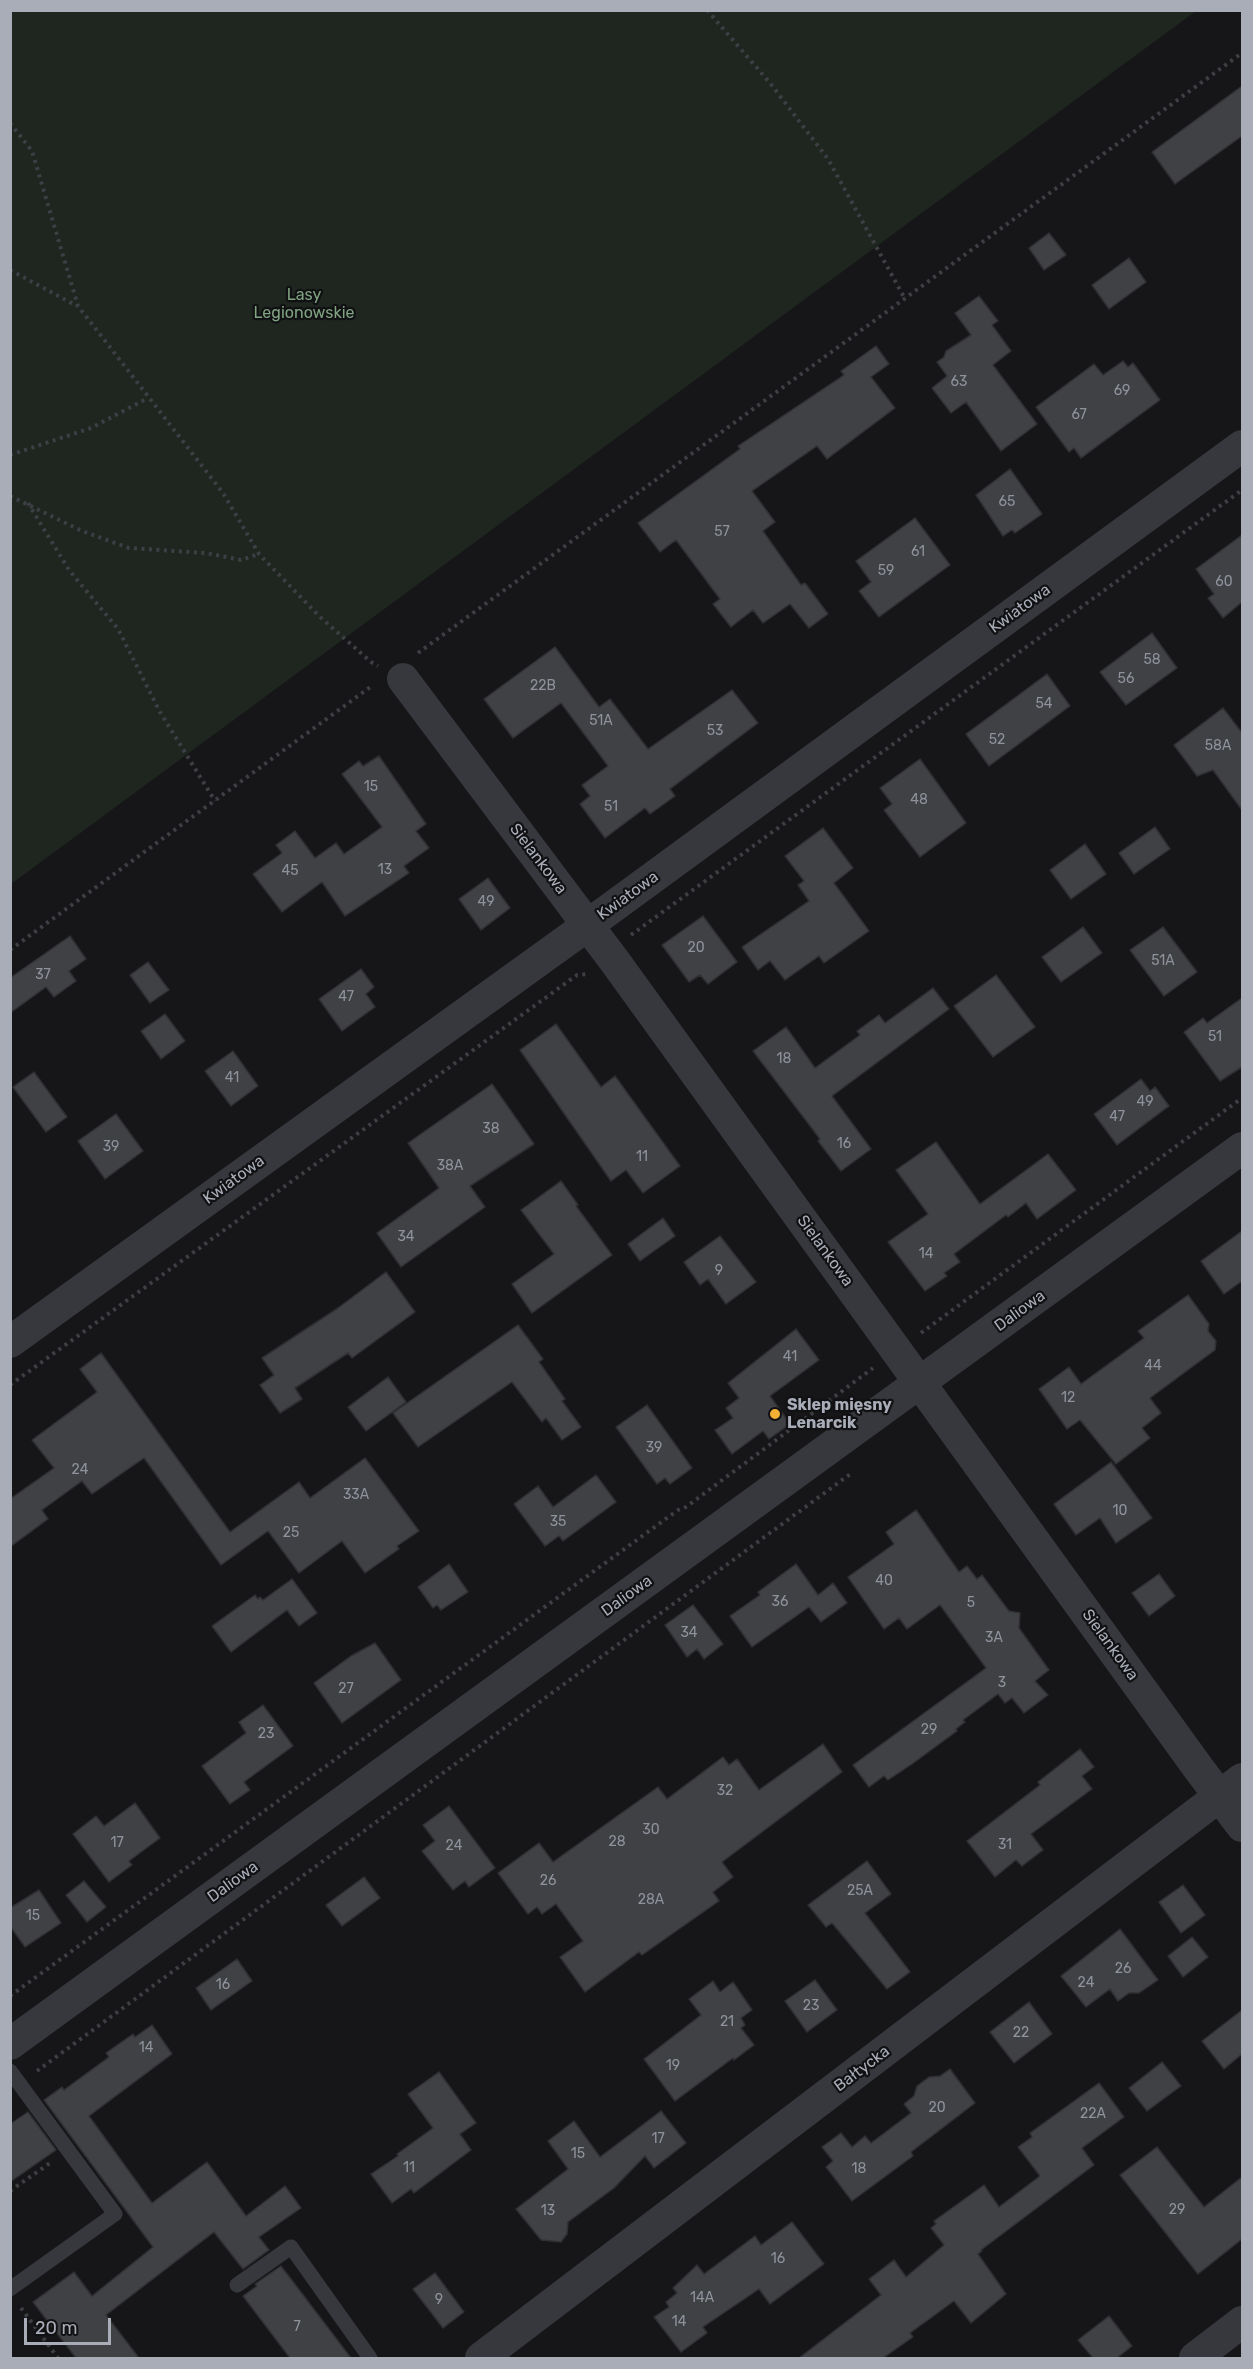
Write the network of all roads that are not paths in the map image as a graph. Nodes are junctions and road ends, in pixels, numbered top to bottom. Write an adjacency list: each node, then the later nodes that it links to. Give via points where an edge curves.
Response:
1 (1242, 446): 3 (street, Kwiatowa)
2 (394, 671): 3 (street, Sielankowa)
3 (588, 925): 5 (street, Kwiatowa); 6 (street, Sielankowa)
4 (1242, 1148): 6 (street, Daliowa)
5 (10, 1342)
6 (921, 1383): 7 (street, Sielankowa); 9 (street, Daliowa)
7 (1232, 1788): 8 (street, Sielankowa); 15 (street, Bałtycka)
8 (1242, 1826)
9 (10, 2044)
10 (15, 2077): 12 (lane, via 115,2214)
11 (237, 2285): 14 (lane, via 291,2247)
12 (13, 2294)
13 (1242, 2322): 16 (street)
14 (370, 2358)
15 (481, 2358)
16 (1195, 2358)

